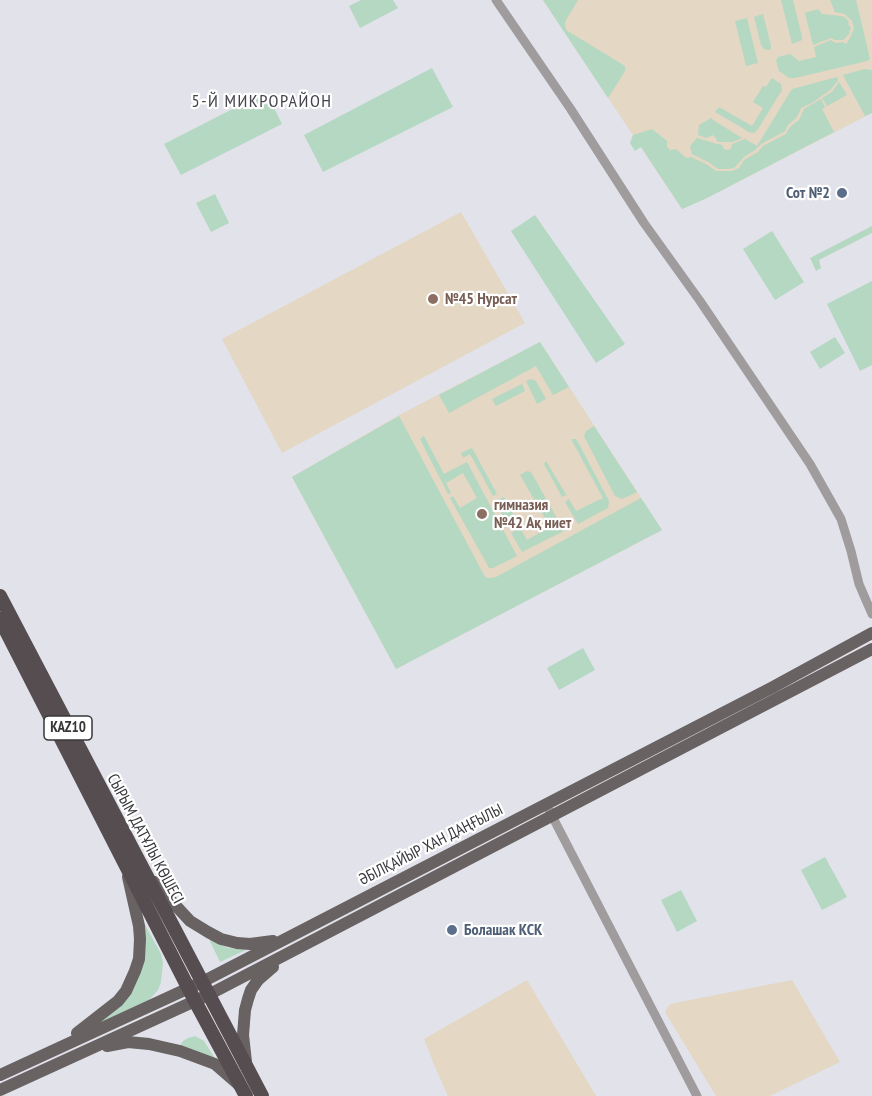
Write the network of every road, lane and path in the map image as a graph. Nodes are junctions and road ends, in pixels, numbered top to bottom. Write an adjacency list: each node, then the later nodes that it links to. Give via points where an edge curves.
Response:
1 (496, 0): 3 (street, via 810,464 841,519 859,584)
2 (0, 596): 9 (highway, СЫРЫМ ДАТҰЛЫ КӨШЕСІ / KAZ10)
3 (872, 614)
4 (0, 619): 9 (highway, СЫРЫМ ДАТҰЛЫ КӨШЕСІ / KAZ10)
5 (872, 633): 7 (main road, ӘБІЛҚАЙЫР ХАН ДАҢҒЫЛЫ)
6 (872, 649): 8 (main road, ӘБІЛҚАЙЫР ХАН ДАҢҒЫЛЫ)
7 (545, 804): 8 (street); 10 (main road, ӘБІЛҚАЙЫР ХАН ДАҢҒЫЛЫ)
8 (552, 816): 11 (main road, ӘБІЛҚАЙЫР ХАН ДАҢҒЫЛЫ); 20 (street)
9 (132, 862): 10 (main road, via 190,921 221,939 250,945); 12 (highway, СЫРЫМ ДАТҰЛЫ КӨШЕСІ / KAZ10); 14 (main road, via 140,939 135,971 118,1001)
10 (292, 936): 12 (main road, ӘБІЛҚАЙЫР ХАН ДАҢҒЫЛЫ)
11 (298, 948): 12 (main road, ӘБІЛҚАЙЫР ХАН ДАҢҒЫЛЫ); 15 (main road, via 268,970 251,990 243,1035)
12 (199, 991): 13 (main road, ӘБІЛҚАЙЫР ХАН ДАҢҒЫЛЫ); 14 (main road, ӘБІЛҚАЙЫР ХАН ДАҢҒЫЛЫ); 15 (highway, СЫРЫМ ДАТҰЛЫ КӨШЕСІ / KAZ10); 18 (highway, СЫРЫМ ДАТҰЛЫ КӨШЕСІ / KAZ10)
13 (88, 1050): 17 (main road, ӘБІЛҚАЙЫР ХАН ДАҢҒЫЛЫ); 18 (main road, via 128,1042 180,1051 215,1064)
14 (46, 1054): 16 (main road, ӘБІЛҚАЙЫР ХАН ДАҢҒЫЛЫ)
15 (246, 1066): 19 (highway, СЫРЫМ ДАТҰЛЫ КӨШЕСІ / KAZ10)
16 (0, 1075)
17 (0, 1090)
18 (244, 1092)
19 (262, 1096)
20 (697, 1096)

